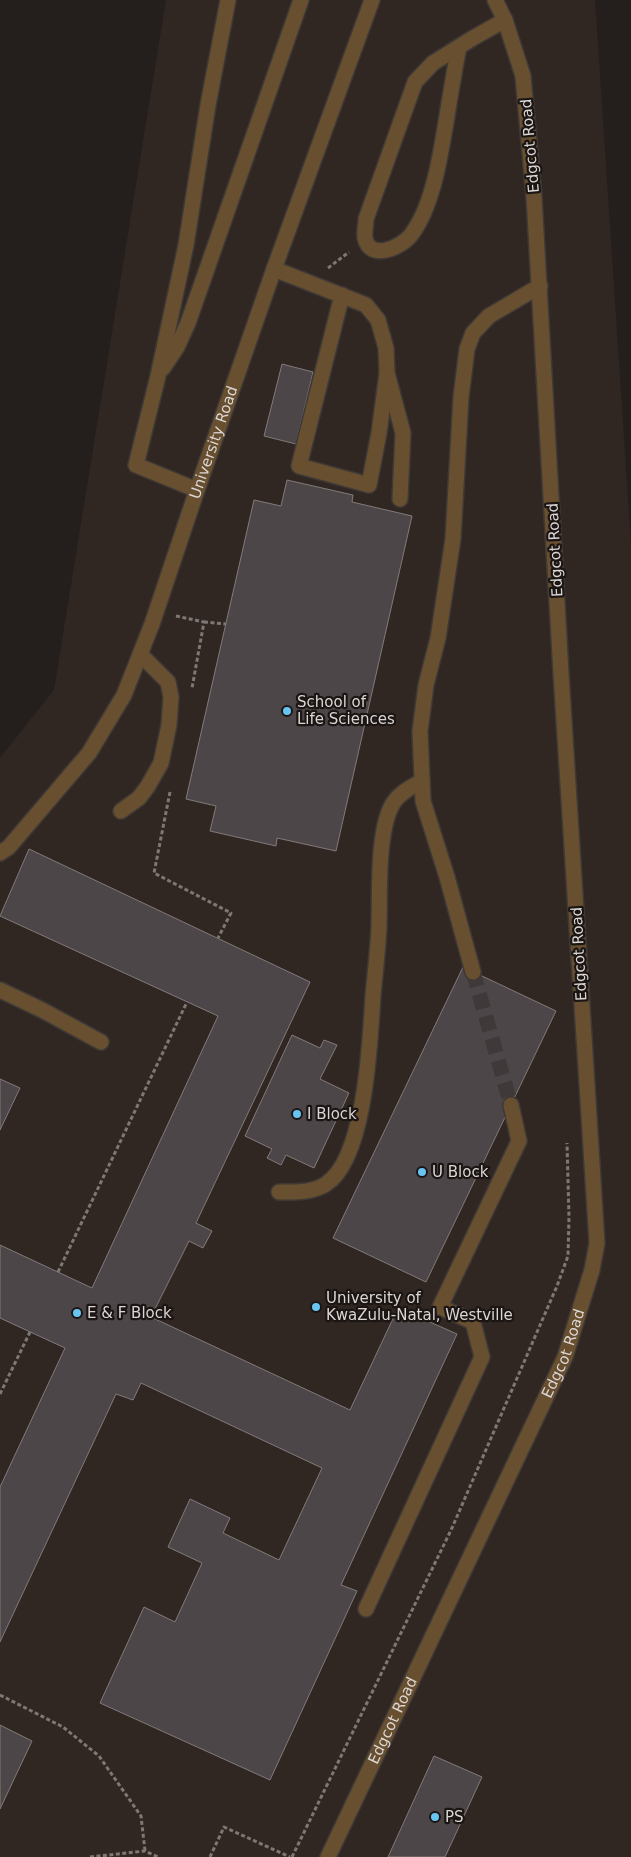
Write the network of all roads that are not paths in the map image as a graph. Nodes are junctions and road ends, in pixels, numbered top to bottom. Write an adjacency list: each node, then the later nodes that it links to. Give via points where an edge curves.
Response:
1 (228, 0): 11 (street, via 186,245)
2 (301, 0): 11 (street, via 188,323)
3 (372, 0): 7 (street, University Road)
4 (495, 0): 5 (street, Edgcot Road)
5 (506, 20): 6 (street); 8 (street, Edgcot Road, via 523,76)
6 (459, 47): 6 (street, via 434,182 425,209 411,235 400,246 378,250 365,239 366,219 415,82 433,63)
7 (274, 269): 9 (street); 12 (street, University Road)
8 (540, 286): 15 (street, via 489,316 473,333 467,348 453,539 420,731); 24 (street, Edgcot Road, via 597,1243 565,1357)
9 (342, 295): 10 (street, via 366,305 378,320 386,348); 10 (street, via 299,466 369,485)
10 (387, 373): 13 (street, via 403,433)
11 (158, 376): 12 (street, via 136,465)
12 (197, 490): 14 (street, University Road)
13 (400, 499)
14 (140, 654): 16 (street, via 168,682 168,725 161,763 139,798); 17 (street, University Road, via 124,695 89,753)
15 (422, 781): 18 (street, via 423,801); 22 (street, via 396,799 390,808 383,838 369,1055 356,1130 343,1163 328,1183 315,1190)
16 (121, 811)
17 (0, 853)
18 (473, 972)
19 (0, 990): 20 (street)
20 (101, 1042)
21 (511, 1105): 23 (street, via 518,1141 440,1307 473,1322 482,1357)
22 (278, 1192)
23 (366, 1609)
24 (328, 1857)

